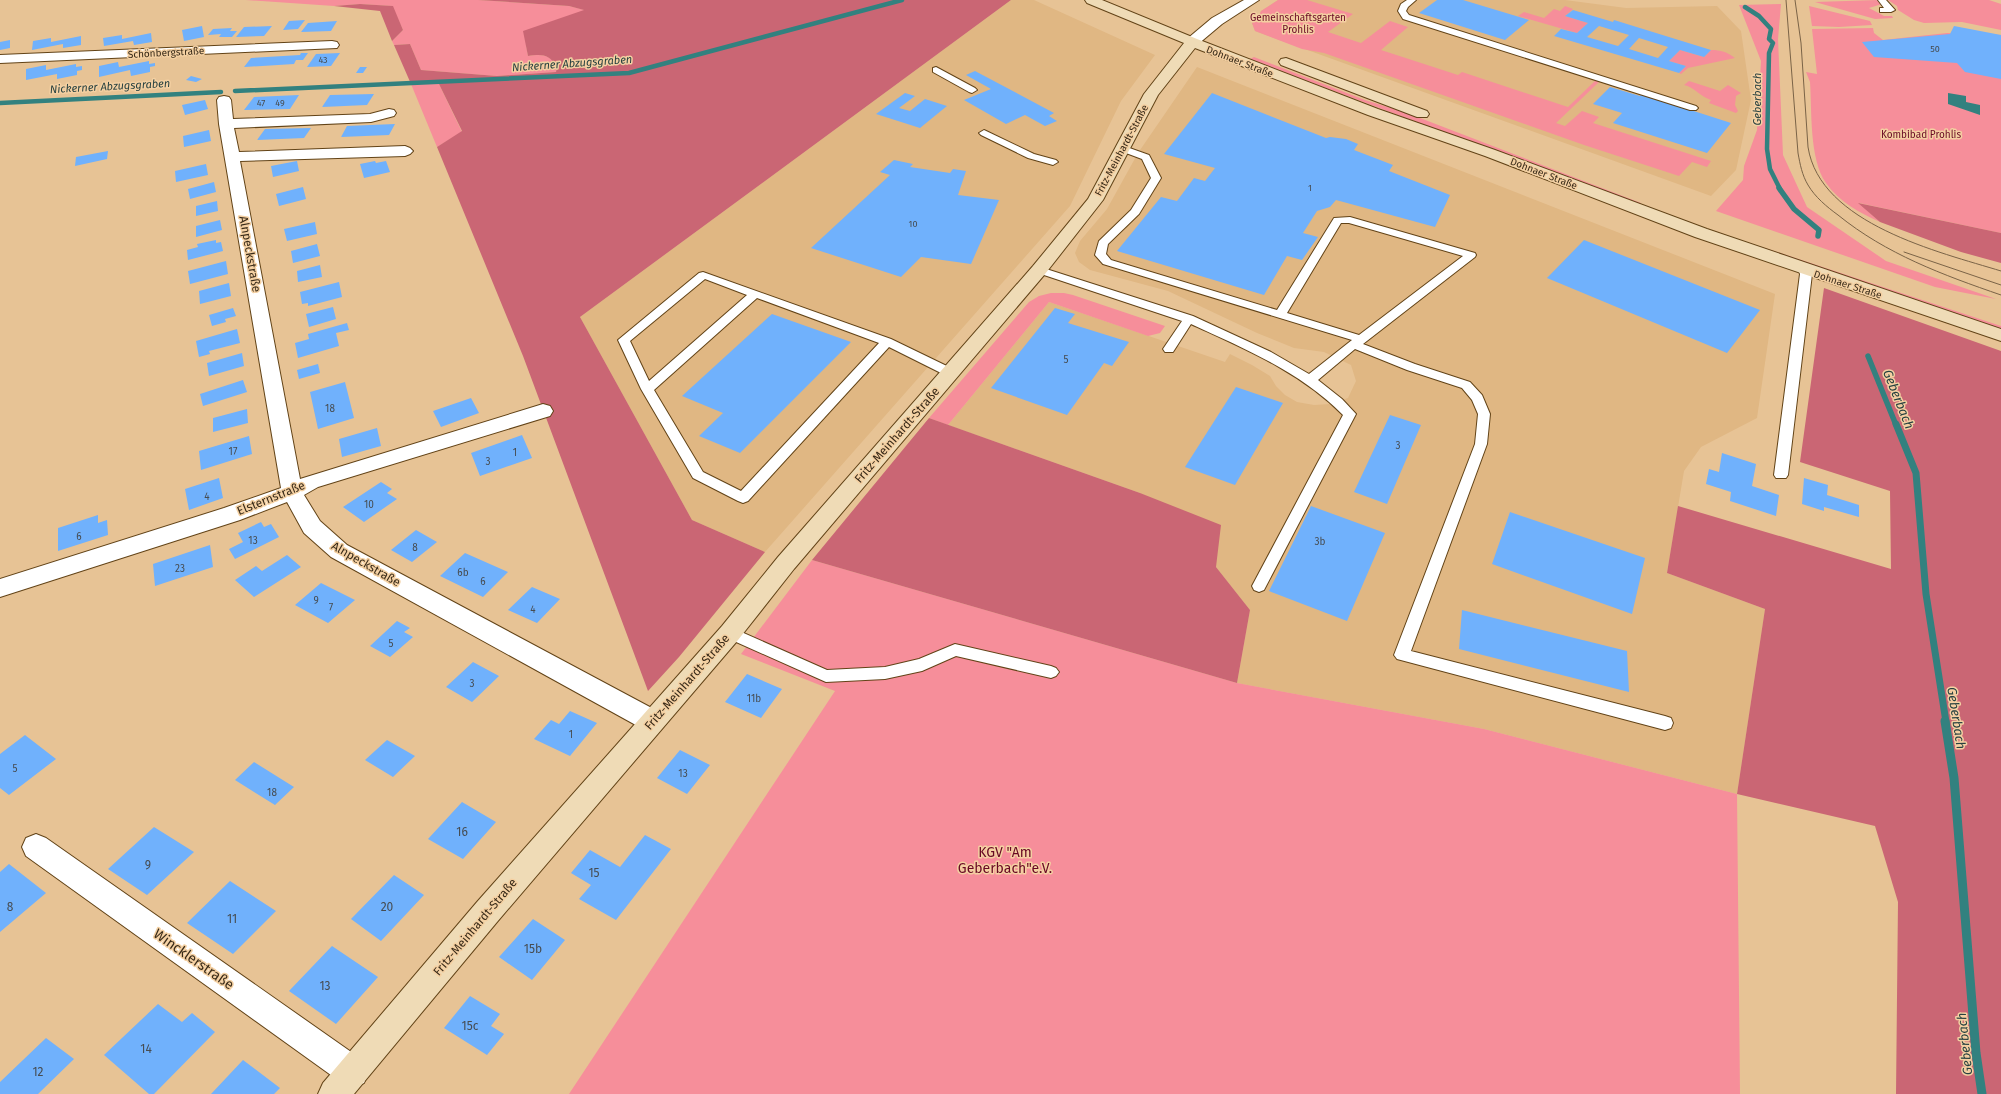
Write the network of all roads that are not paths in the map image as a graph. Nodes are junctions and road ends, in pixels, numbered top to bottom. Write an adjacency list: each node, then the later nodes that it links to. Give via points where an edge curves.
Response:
1 (1091, 0): 9 (main road, Dohnaer Straße)
2 (1253, 0): 7 (street, Fritz-Meinhardt-Straße)
3 (1412, 0): 16 (lane, via 1402,11 1406,17)
4 (1882, 0): 5 (lane, via 1891,10)
5 (1883, 10)
6 (1191, 26): 7 (main road, Dohnaer Straße)
7 (1204, 31): 8 (main road, Dohnaer Straße); 9 (street, Fritz-Meinhardt-Straße)
8 (1218, 36)
9 (1192, 42): 20 (main road, Fritz-Meinhardt-Straße, via 1151,94); 24 (main road, Dohnaer Straße, via 1374,112)
10 (332, 45): 12 (street, Schönbergstraße)
11 (1276, 58): 29 (main road, Dohnaer Straße, via 1694,219)
12 (0, 59)
13 (936, 70): 14 (lane)
14 (972, 90)
15 (224, 100): 18 (street, Alnpeckstraße)
16 (1693, 108)
17 (389, 112): 18 (street, via 371,118)
18 (226, 124): 22 (street, Alnpeckstraße)
19 (984, 133): 23 (lane, via 1031,156)
20 (1121, 148): 25 (main road, Fritz-Meinhardt-Straße, via 1095,200); 27 (lane, via 1146,157 1156,178 1136,212 1103,243 1100,255 1107,262)
21 (405, 151): 22 (street)
22 (233, 157): 39 (street, Alnpeckstraße)
23 (1053, 162)
24 (1803, 269): 30 (main road, Dohnaer Straße); 38 (lane, via 1806,274)
25 (1039, 270): 28 (lane); 34 (main road, Fritz-Meinhardt-Straße)
26 (755, 294): 32 (lane); 36 (lane); 36 (lane, via 703,275 624,340)
27 (1280, 314): 31 (lane); 31 (lane, via 1338,220 1350,220 1471,255)
28 (1189, 319): 33 (lane); 35 (lane, via 1267,355)
29 (2001, 321)
30 (2001, 335)
31 (1357, 341): 35 (lane); 45 (lane, via 1411,367 1466,385 1478,398 1484,414 1481,444 1402,655)
32 (887, 342): 34 (lane); 36 (lane, via 743,498 698,475)
33 (1169, 349)
34 (951, 373): 42 (main road, Fritz-Meinhardt-Straße, via 786,563)
35 (1310, 380): 40 (lane, via 1350,414)
36 (647, 389)
37 (543, 411): 39 (street, Elsternstraße, via 311,482)
38 (1781, 475)
39 (292, 492): 41 (street, Elsternstraße, via 232,514); 44 (street, Alnpeckstraße, via 312,528 339,551)
40 (1259, 586)
41 (0, 588)
42 (730, 633): 43 (lane, via 826,676 885,673 922,665 955,650); 44 (main road, Fritz-Meinhardt-Straße)
43 (1051, 672)
44 (652, 721): 47 (main road, Fritz-Meinhardt-Straße)
45 (1665, 723)
46 (36, 847): 47 (street, Wincklerstraße)
47 (353, 1072): 48 (main road, Fritz-Meinhardt-Straße)
48 (334, 1094)

